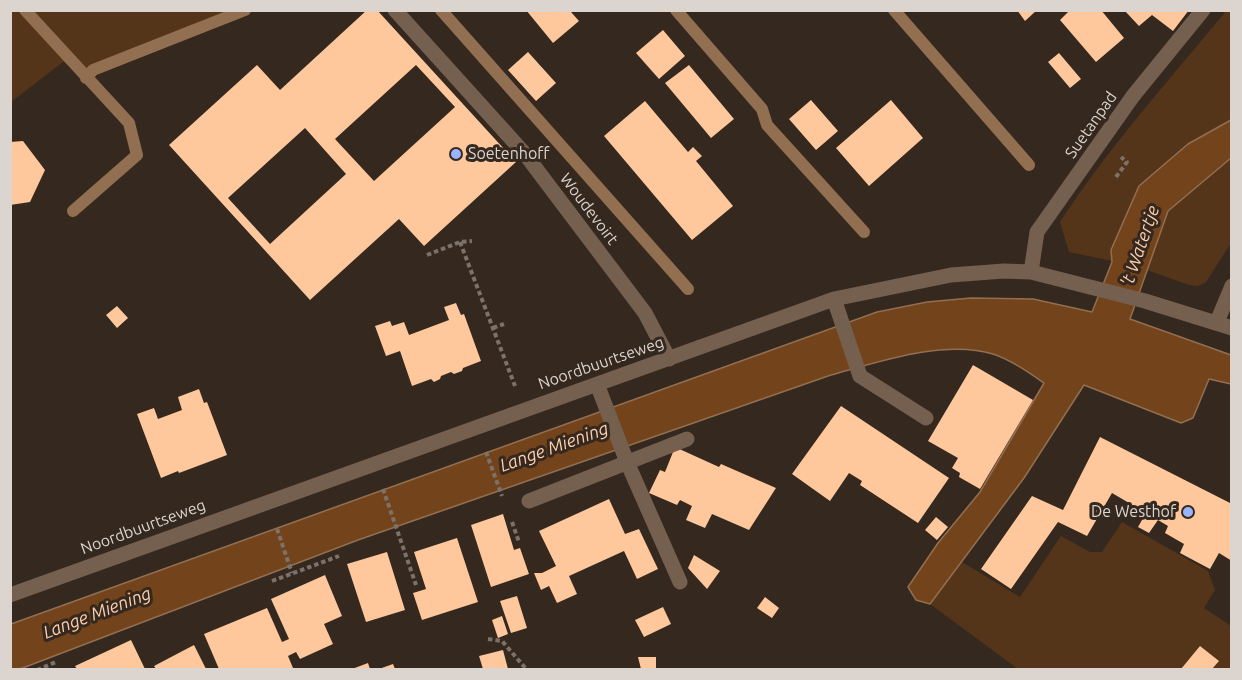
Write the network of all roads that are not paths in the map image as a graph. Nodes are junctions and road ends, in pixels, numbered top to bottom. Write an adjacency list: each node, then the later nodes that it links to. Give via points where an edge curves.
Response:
1 (395, 10): 8 (street, Woudevoirt, via 525,154 645,313)
2 (1203, 10): 3 (street, Suetanpad, via 1133,96 1037,232)
3 (1031, 272): 5 (street, Noordbuurtseweg, via 951,275); 6 (street, Noordbuurtseweg)
4 (1232, 286): 6 (street)
5 (834, 298): 8 (street, Noordbuurtseweg); 10 (street, via 860,376)
6 (1217, 322): 7 (street, Noordbuurtseweg)
7 (1232, 328)
8 (669, 359): 9 (street, Noordbuurtseweg)
9 (597, 384): 12 (street); 15 (street, Noordbuurtseweg)
10 (926, 418)
11 (687, 439): 12 (street)
12 (625, 457): 13 (street); 14 (street)
13 (529, 501)
14 (680, 582)
15 (10, 595)

